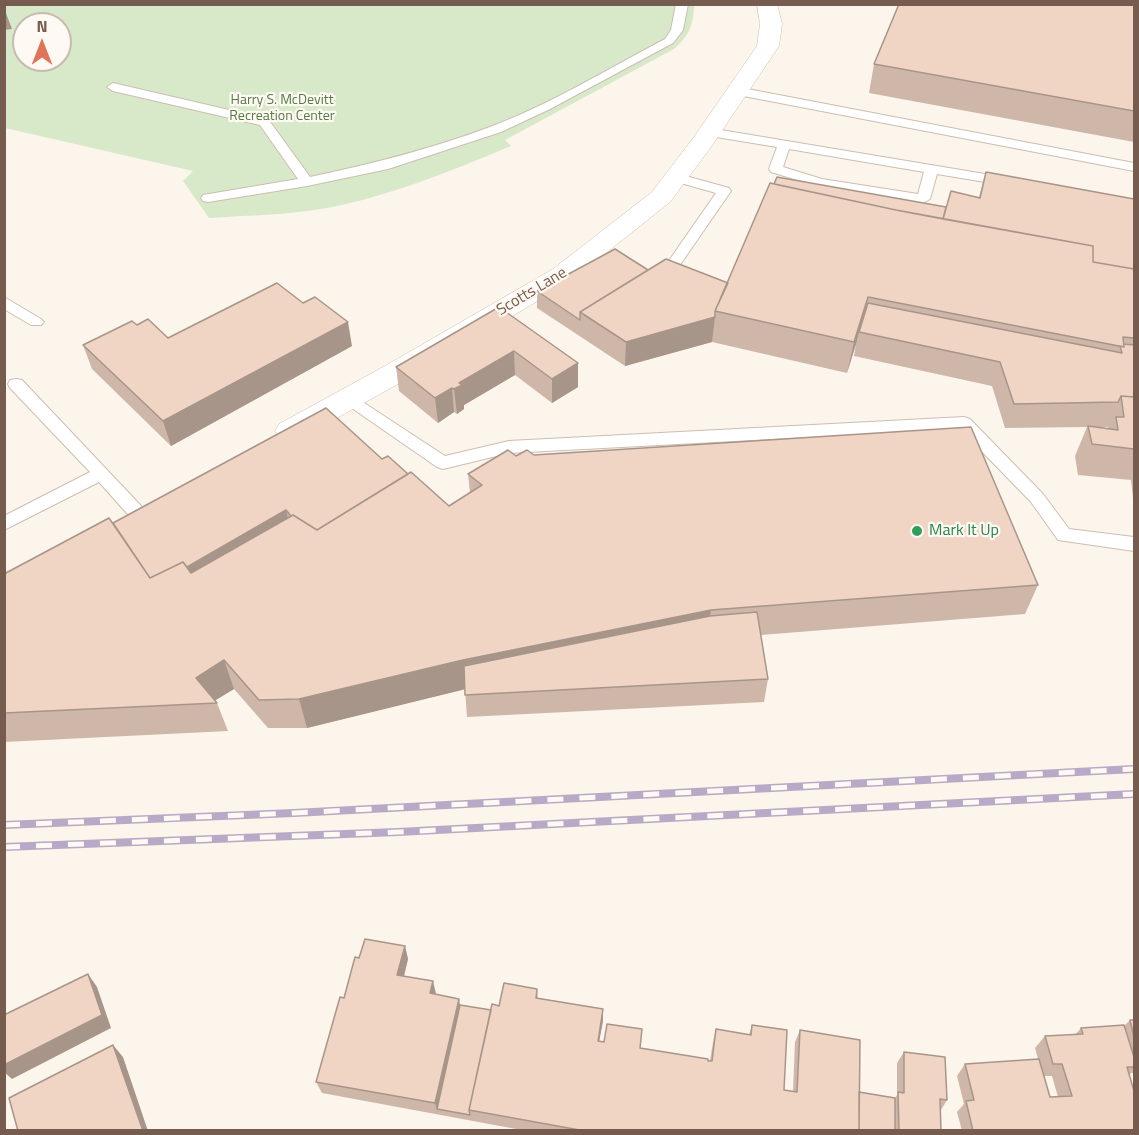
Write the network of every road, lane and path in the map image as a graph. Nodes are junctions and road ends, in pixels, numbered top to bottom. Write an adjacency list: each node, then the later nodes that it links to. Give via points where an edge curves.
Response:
1 (682, 4): 10 (lane, via 677,30 669,41 516,121 388,165)
2 (767, 4): 4 (street, Scotts Lane, via 771,24 768,46)
3 (113, 87): 10 (lane, via 264,122)
4 (737, 91): 5 (street, Scotts Lane); 7 (lane)
5 (709, 132): 6 (lane); 9 (street, Scotts Lane)
6 (784, 144): 8 (lane); 8 (lane, via 776,169 820,183 923,199)
7 (1134, 167)
8 (932, 169): 11 (lane)
9 (675, 177): 13 (lane, via 724,191); 17 (street, Scotts Lane, via 661,197 562,275)
10 (307, 182): 12 (lane)
11 (1026, 185)
12 (208, 198)
13 (668, 272)
14 (4, 302): 15 (lane)
15 (36, 322)
16 (16, 384): 19 (lane)
17 (349, 398): 18 (street, Scotts Lane); 22 (lane, via 443,463 509,447 964,423 1038,498 1064,535)
18 (269, 442)
19 (101, 473): 20 (lane); 21 (lane)
20 (138, 514)
21 (4, 524)
22 (1134, 544)

